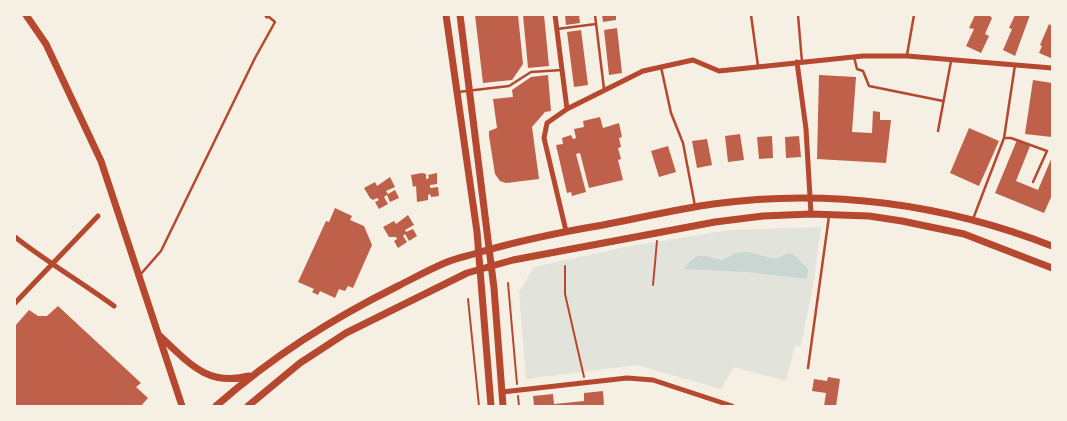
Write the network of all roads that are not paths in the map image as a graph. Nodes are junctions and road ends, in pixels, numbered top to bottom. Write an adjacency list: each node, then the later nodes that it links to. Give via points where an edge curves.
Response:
1 (26, 15): 44 (main road, via 46,44 102,161)
2 (267, 15): 44 (lane, via 275,22 254,58 161,251)
3 (446, 15): 23 (main road)
4 (460, 15): 21 (main road)
5 (555, 15): 11 (street)
6 (595, 15): 10 (lane)
7 (751, 15): 17 (lane)
8 (798, 15): 15 (lane)
9 (914, 15): 12 (lane)
10 (596, 24): 11 (lane); 22 (lane)
11 (557, 29): 20 (street)
12 (907, 56): 13 (street); 14 (street)
13 (854, 57): 15 (street); 24 (lane, via 869,86)
14 (951, 61): 16 (street); 24 (lane)
15 (799, 62): 17 (street); 29 (street)
16 (1015, 65): 19 (street); 27 (lane)
17 (758, 66): 18 (street, via 719,71 693,60)
18 (660, 67): 22 (street, via 643,71); 30 (lane, via 671,113 683,144)
19 (1052, 68)
20 (562, 70): 21 (lane, via 531,72 509,86); 25 (street)
21 (470, 91): 23 (lane); 38 (main road)
22 (605, 91): 25 (street)
23 (458, 92): 39 (main road)
24 (943, 101): 26 (lane)
25 (567, 109): 35 (street, via 547,123 544,138)
26 (938, 131)
27 (1004, 138): 28 (lane, via 1047,150); 34 (lane)
28 (1034, 182)
29 (810, 198): 30 (main road); 31 (street); 34 (main road, via 868,200)
30 (695, 208): 35 (main road)
31 (811, 214): 32 (main road); 41 (main road, via 763,216 513,260)
32 (830, 215): 42 (main road, via 902,220 964,234); 48 (lane)
33 (98, 216): 40 (street)
34 (973, 219): 37 (main road)
35 (566, 232): 38 (main road)
36 (15, 237): 40 (street)
37 (1052, 246)
38 (488, 250): 39 (main road); 41 (main road)
39 (478, 253): 43 (main road); 49 (main road, via 448,261 340,315)
40 (51, 265): 45 (street); 46 (street, via 68,273)
41 (490, 267): 43 (main road); 50 (main road)
42 (1052, 268)
43 (480, 270): 53 (main road, via 467,273 346,333 300,363); 54 (main road)
44 (139, 277): 47 (main road)
45 (15, 303)
46 (114, 306)
47 (158, 334): 49 (main road, via 192,366 213,378 233,380); 51 (main road)
48 (808, 368)
49 (251, 375): 52 (main road)
50 (502, 392): 55 (main road); 56 (street, via 627,378 653,380)
51 (182, 406)
52 (216, 406)
53 (248, 406)
54 (491, 406)
55 (503, 406)
56 (732, 406)

